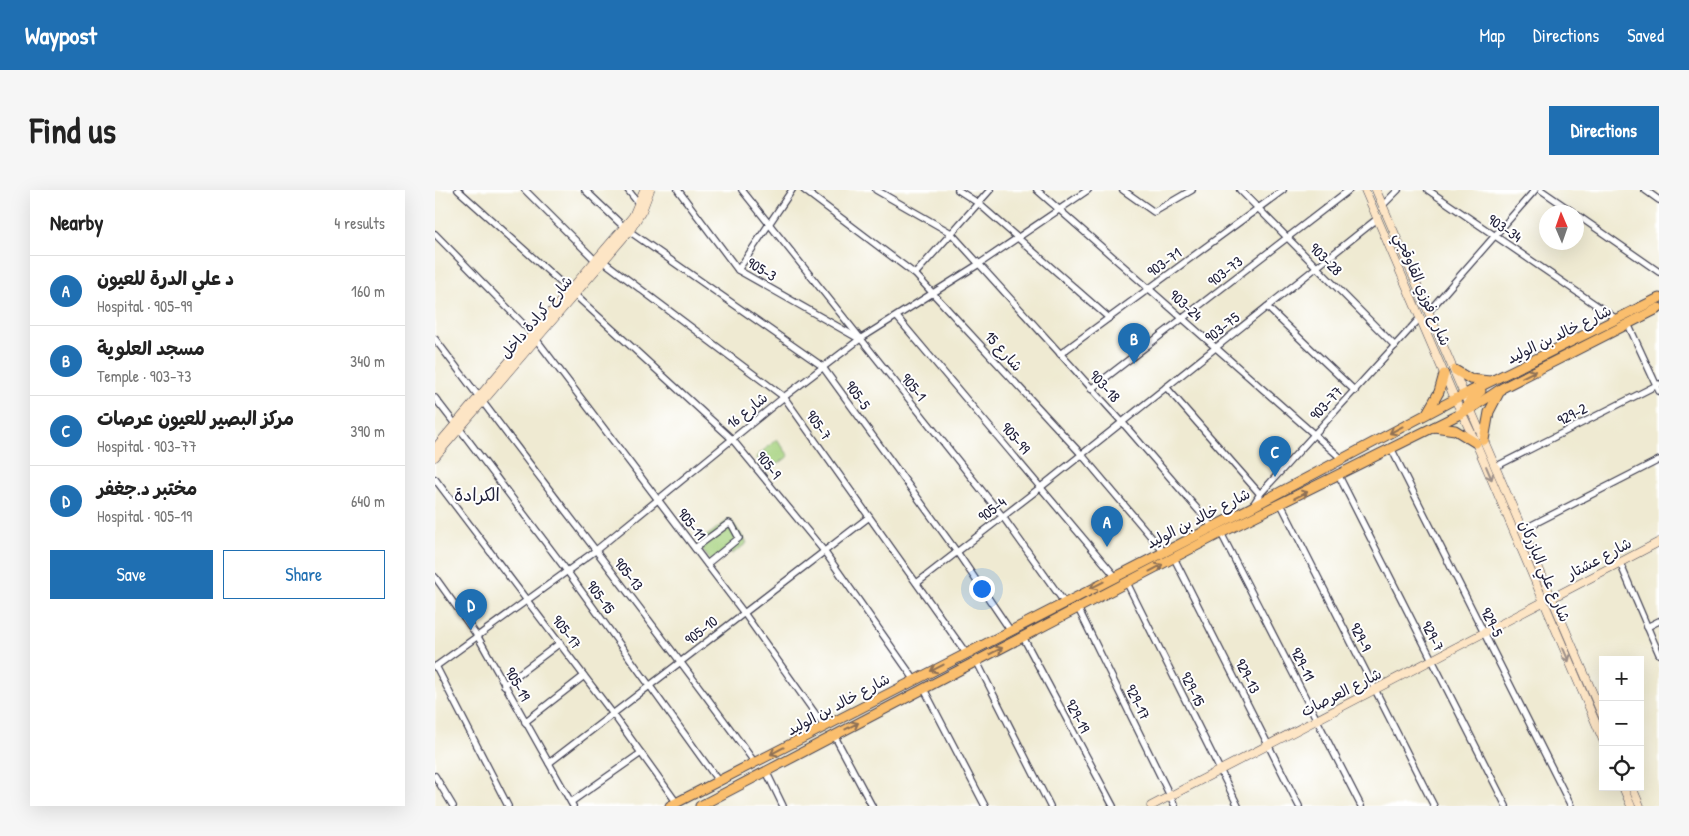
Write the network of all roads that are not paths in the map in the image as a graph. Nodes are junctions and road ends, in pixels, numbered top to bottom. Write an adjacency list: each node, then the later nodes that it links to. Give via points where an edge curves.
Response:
1 (458, 190): 51 (street, 905-9)
2 (525, 190): 44 (street, 905-7)
3 (585, 190): 38 (street, 905-5)
4 (628, 190): 30 (street)
5 (644, 190): 30 (street, شارع كرادة داخل)
6 (650, 190): 38 (street, شارع كرادة داخل, via 642,211)
7 (678, 190): 47 (street, 905-3)
8 (742, 190): 37 (street, 905-1)
9 (791, 190): 37 (street)
10 (804, 190): 49 (street, شارع 15)
11 (876, 190): 39 (street, 903-18)
12 (958, 190): 29 (street)
13 (990, 190): 29 (street)
14 (1037, 190): 33 (street, 903-24)
15 (1088, 190): 33 (street, شارع 16)
16 (1123, 190): 17 (street, via 1154,212)
17 (1192, 190)
18 (1240, 190): 34 (street, 903-28)
19 (1283, 190): 34 (street, 903-71)
20 (1349, 190): 43 (street, 903-73)
21 (1365, 190): 35 (street, شارع فوزي القاوقجي)
22 (1376, 190): 31 (street, شارع فوزي القاوقجي)
23 (1398, 190): 31 (street)
24 (1428, 190): 41 (street, 903-34)
25 (1535, 190): 41 (street)
26 (1541, 190): 32 (street)
27 (1645, 190): 28 (street)
28 (1659, 200)
29 (978, 203): 39 (street); 42 (street)
30 (639, 204): 38 (street, شارع كرادة داخل)
31 (1383, 205): 56 (street, شارع فوزي القاوقجي)
32 (1563, 205)
33 (1059, 209): 42 (street, شارع 16); 50 (street, 903-24)
34 (1258, 209): 43 (street, 903-28); 50 (street, 903-71)
35 (1377, 218): 46 (street, 903-75); 59 (street, شارع فوزي القاوقجي)
36 (1584, 220): 48 (street)
37 (769, 224): 47 (street); 65 (street, 905-1)
38 (627, 229): 44 (street, شارع كرادة داخل); 69 (street, 905-5)
39 (951, 233): 45 (street, 903-18); 49 (street)
40 (435, 234): 63 (street, 905-11)
41 (1493, 236): 56 (street); 61 (street, 903-34)
42 (1017, 237): 45 (street, شارع 16); 58 (street)
43 (1287, 238): 46 (street, 903-28); 60 (street, 903-73)
44 (599, 261): 51 (street, شارع كرادة داخل); 77 (street, 905-7)
45 (979, 264): 52 (street, شارع 16); 68 (street, 903-18)
46 (1316, 267): 54 (street, 903-75); 66 (street, 903-28)
47 (737, 270): 65 (street, 905-3)
48 (1659, 272)
49 (915, 274): 52 (street, شارع 15)
50 (1149, 289): 58 (street, 903-71); 60 (street, 903-24)
51 (571, 292): 63 (street, شارع كرادة داخل); 88 (street, 905-9)
52 (934, 293): 57 (street, شارع 16); 92 (street, شارع 15)
53 (1659, 298): 61 (main road, شارع خالد بن الوليد)
54 (1267, 307): 67 (street, 903-75); 76 (street)
55 (1659, 308): 62 (main road, شارع خالد بن الوليد)
56 (1429, 311): 70 (street, شارع فوزي القاوقجي)
57 (897, 317): 65 (street, شارع 16); 99 (street, 905-99)
58 (1109, 318): 68 (street, 903-71)
59 (1420, 318): 66 (street, 903-77); 71 (street, شارع فوزي القاوقجي)
60 (1182, 319): 67 (street, 903-24); 75 (street, 903-73)
61 (1619, 320): 72 (main road, شارع خالد بن الوليد)
62 (1628, 324): 72 (main road, شارع خالد بن الوليد, one-way to 62); 74 (street)
63 (534, 336): 79 (street, شارع كرادة داخل); 101 (street, 905-11)
64 (435, 339): 79 (street, 905-13)
65 (859, 339): 69 (street, شارع 16); 105 (street, 905-1)
66 (1395, 346): 76 (street, 903-77)
67 (1215, 348): 73 (street, 903-75); 87 (street, 903-24)
68 (1060, 354): 75 (street, 903-18)
69 (822, 366): 77 (street, شارع 16); 114 (street, 905-5)
70 (1455, 370): 72 (main road, via 1478,381); 81 (street, شارع فوزي القاوقجي)
71 (1444, 374): 80 (street, شارع فوزي القاوقجي); 83 (main road, via 1439,392)
72 (1500, 384): 81 (main road); 89 (main road)
73 (1166, 387): 84 (street, 903-75); 100 (street)
74 (1658, 387): 96 (street, 929-2)
75 (1091, 389): 84 (street, 903-18)
76 (1355, 391): 87 (street, 903-77)
77 (783, 396): 88 (street, شارع 16); 104 (street, 905-7)
78 (435, 398): 85 (street, 905-15)
79 (481, 399): 85 (street, شارع كرادة داخل); 111 (street, 905-13)
80 (1455, 399): 81 (main road, شارع خالد بن الوليد); 82 (street, شارع فوزي القاوقجي); 83 (main road, شارع خالد بن الوليد)
81 (1469, 401): 82 (main road); 82 (main road, via 1465,400); 89 (street, شارع علي البازركان)
82 (1460, 411): 86 (main road, شارع خالد بن الوليد); 89 (street, شارع علي البازركان)
83 (1425, 415): 94 (main road, شارع خالد بن الوليد, one-way to 94)
84 (1121, 422): 92 (street, 903-75); 106 (street, 903-18)
85 (457, 426): 90 (street, شارع كرادة داخل); 93 (street, شارع كرادة داخل); 118 (street, 905-15)
86 (1431, 427): 89 (main road, via 1455,430); 91 (main road, شارع خالد بن الوليد)
87 (1314, 436): 94 (street, 903-24); 100 (street, 903-77)
88 (732, 439): 101 (street, شارع 16); 112 (street, 905-9)
89 (1480, 441): 96 (street, شارع علي البازركان); 126 (street, شارع علي البازركان, one-way to 126)
90 (435, 448)
91 (1391, 448): 97 (main road, شارع خالد بن الوليد); 132 (street, 929-5)
92 (1082, 455): 99 (street, 905-4); 113 (street, شارع 15)
93 (435, 457)
94 (1342, 459): 103 (main road, شارع خالد بن الوليد)
95 (1659, 460): 107 (street)
96 (1495, 467): 107 (street, شارع علي البازركان)
97 (1339, 476): 102 (main road, شارع خالد بن الوليد, one-way to 97); 139 (street, 929-7)
98 (435, 479): 124 (street, 905-17)
99 (1041, 487): 105 (street, 905-4); 119 (street, 905-99)
100 (1260, 494): 103 (street, 903-77)
101 (658, 501): 110 (street, 905-11); 111 (street, شارع 16)
102 (1281, 504): 108 (main road, شارع خالد بن الوليد); 147 (street, 929-9)
103 (1252, 507): 106 (main road, شارع خالد بن الوليد)
104 (869, 517): 112 (street, 905-10); 121 (street, 905-7)
105 (1003, 517): 114 (street, 905-4); 125 (street, 905-1)
106 (1212, 526): 113 (main road, شارع خالد بن الوليد)
107 (1522, 530): 123 (street, شارع علي البازركان)
108 (1221, 533): 115 (main road, شارع خالد بن الوليد); 150 (street, 929-11)
109 (1659, 542): 116 (street, شارع عشتار)
110 (695, 548): 117 (street, 905-11); 117 (street, via 732,524 739,538)
111 (595, 551): 118 (street, شارع 16); 138 (street, 905-13)
112 (824, 551): 128 (street, 905-10); 143 (street, 905-9)
113 (1163, 551): 119 (main road, شارع خالد بن الوليد)
114 (957, 552): 121 (street, 905-4); 131 (street, 905-5)
115 (1174, 558): 122 (main road, شارع خالد بن الوليد, one-way to 115); 155 (street, 929-13)
116 (1620, 562): 123 (street, شارع عشتار); 130 (street)
117 (707, 564): 128 (street, 905-11)
118 (567, 572): 124 (street, شارع 16); 145 (street, 905-15)
119 (1115, 576): 125 (main road, شارع خالد بن الوليد, one-way to 125)
120 (435, 577): 133 (street, 905-19)
121 (917, 582): 136 (street, 905-7)
122 (1127, 583): 127 (main road, شارع خالد بن الوليد); 159 (street, 929-15)
123 (1552, 598): 148 (street, شارع علي البازركان)
124 (528, 601): 133 (street, شارع 16); 135 (street, 905-17)
125 (1064, 602): 131 (main road, شارع خالد بن الوليد)
126 (1543, 602): 132 (street, شارع العرصات); 153 (street, شارع علي البازركان, one-way to 153)
127 (1078, 608): 134 (main road, شارع خالد بن الوليد); 165 (street, 929-17)
128 (744, 612): 138 (street, 905-10); 152 (street, 905-11)
129 (1659, 621): 130 (street)
130 (1647, 627): 137 (street)
131 (1010, 630): 136 (main road, شارع خالد بن الوليد)
132 (1483, 634): 139 (street, شارع العرصات); 183 (street, 929-5)
133 (478, 637): 141 (street, شارع 16); 144 (street, 905-19)
134 (1023, 638): 140 (main road, شارع خالد بن الوليد, one-way to 134); 175 (street, 929-19)
135 (560, 643): 142 (street, 905-17); 144 (street)
136 (966, 652): 143 (main road, شارع خالد بن الوليد, one-way to 143)
137 (1659, 654)
138 (681, 661): 145 (street, 905-10); 157 (street, 905-13)
139 (1432, 661): 147 (street, شارع العرصات); 182 (street, 929-7)
140 (977, 662): 146 (main road, شارع خالد بن الوليد); 174 (street)
141 (436, 667): 169 (street)
142 (584, 676): 149 (street, 905-17); 151 (street)
143 (914, 679): 152 (main road, شارع خالد بن الوليد)
144 (504, 686): 151 (street, 905-19)
145 (649, 686): 149 (street, 905-10); 162 (street, 905-15)
146 (923, 689): 154 (main road, شارع خالد بن الوليد, one-way to 146); 173 (street)
147 (1374, 690): 150 (street, شارع العرصات); 181 (street, 929-9)
148 (1599, 708)
149 (613, 714): 156 (street, 905-17); 158 (street, 905-10)
150 (1317, 720): 155 (street, شارع العرصات); 180 (street, 929-11)
151 (525, 722): 158 (street, 905-19)
152 (824, 726): 157 (main road, شارع خالد بن الوليد, one-way to 157)
153 (1599, 731)
154 (834, 735): 160 (main road, شارع خالد بن الوليد); 172 (street)
155 (1268, 745): 159 (street, شارع العرصات); 179 (street, 929-13)
156 (641, 753): 166 (street); 167 (street, 905-17)
157 (755, 763): 162 (main road, شارع خالد بن الوليد)
158 (549, 764): 166 (street, 905-19)
159 (1220, 770): 165 (street, شارع العرصات); 178 (street, 929-15)
160 (766, 772): 170 (main road, شارع خالد بن الوليد); 171 (street)
161 (435, 776): 168 (street)
162 (719, 782): 167 (main road, شارع خالد بن الوليد)
163 (1625, 791): 184 (street)
164 (1634, 791): 185 (street)
165 (1170, 796): 176 (street, شارع العرصات); 177 (street, 929-17)
166 (572, 804)
167 (673, 804)
168 (453, 806)
169 (508, 806)
170 (700, 806)
171 (783, 806)
172 (872, 806)
173 (985, 806)
174 (1050, 806)
175 (1113, 806)
176 (1151, 806)
177 (1175, 806)
178 (1238, 806)
179 (1299, 806)
180 (1361, 806)
181 (1434, 806)
182 (1506, 806)
183 (1571, 806)
184 (1631, 806)
185 (1640, 806)

